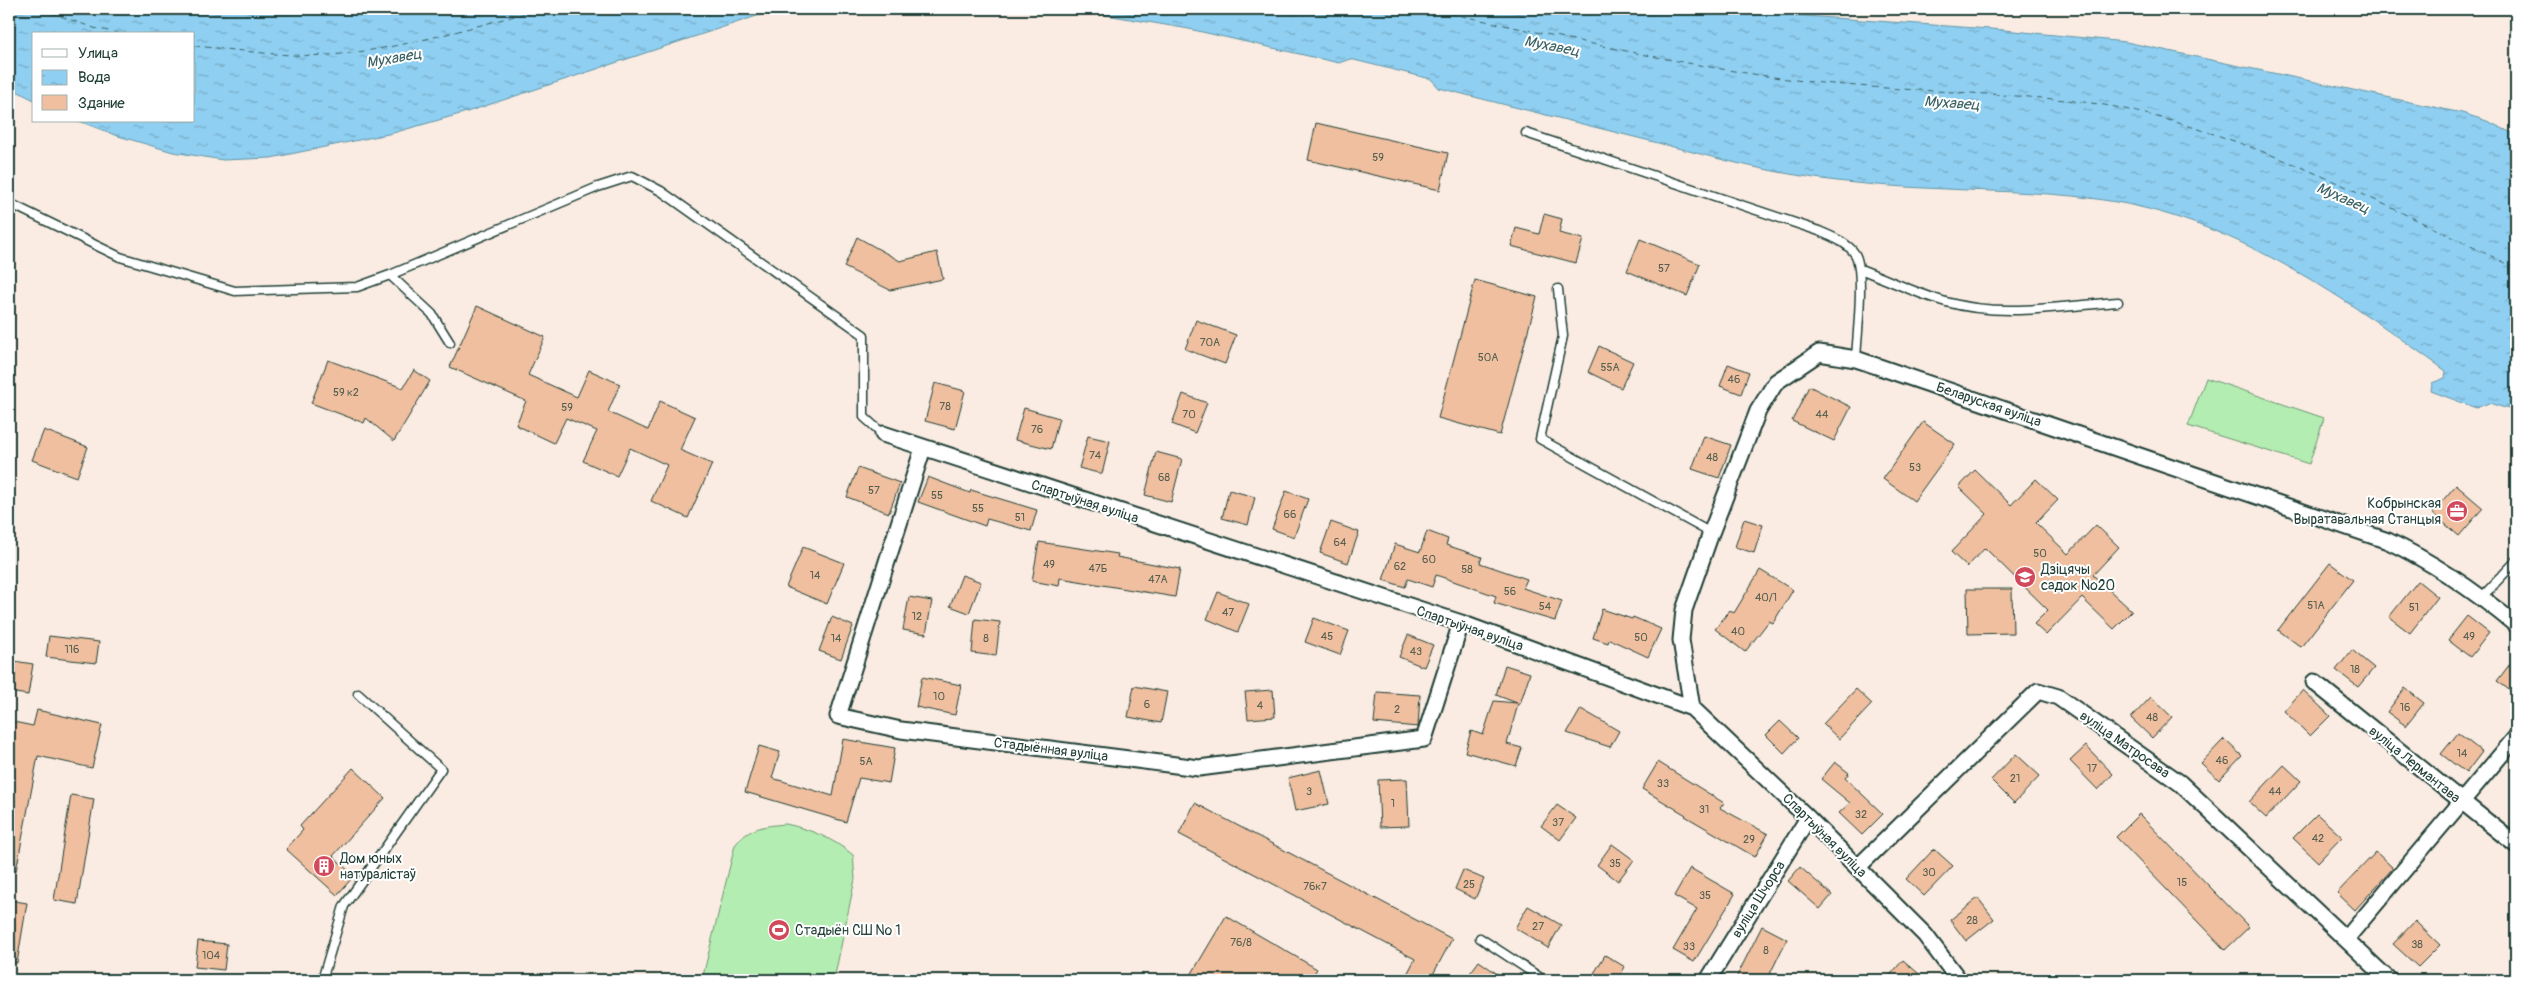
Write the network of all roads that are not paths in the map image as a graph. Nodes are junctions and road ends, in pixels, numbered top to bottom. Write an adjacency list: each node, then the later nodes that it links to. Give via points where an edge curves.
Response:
1 (1526, 133): 3 (lane, via 1819,231 1843,242 1855,254)
2 (9, 203): 4 (lane, via 120,256 235,291 357,287)
3 (1860, 269): 6 (lane, via 1948,302 1986,309 2026,310); 8 (lane)
4 (390, 275): 7 (lane, via 432,314); 9 (lane, via 598,187 632,176 661,191 864,334 864,417)
5 (1558, 289): 11 (lane, via 1563,336 1540,439)
6 (2118, 302)
7 (450, 343)
8 (1856, 359): 11 (street, Беларуская вуліца, via 1819,353 1776,382 1747,436); 13 (street, Беларуская вуліца, via 2388,541 2424,558)
9 (883, 434): 10 (street, Спартыўная вуліца)
10 (923, 448): 14 (street, Спартыўная вуліца); 14 (street, Стадыённая вуліца, via 838,716 901,730 1199,768 1424,739)
11 (1711, 533): 18 (street, Беларуская вуліца, via 1684,610 1681,640)
12 (2516, 561): 13 (lane)
13 (2482, 597): 15 (street, Беларуская вуліца)
14 (1461, 623): 18 (street, Спартыўная вуліца)
15 (2516, 625)
16 (2314, 682): 20 (street, вуліца Лермантава)
17 (358, 694): 26 (lane, via 440,768 344,906)
18 (1692, 708): 21 (street, Спартыўная вуліца)
19 (2516, 737): 20 (street)
20 (2462, 802): 22 (street, вуліца Лермантава); 25 (street)
21 (1808, 818): 23 (street, Спартыўная вуліца); 28 (street, вуліца Шчорса)
22 (2516, 845)
23 (1858, 868): 25 (street, вуліца Матросава, via 2038,691 2058,697 2180,783); 29 (street, Спартыўная вуліца, via 1925,935)
24 (1480, 938): 27 (lane)
25 (2346, 939): 30 (street, вуліца Матросава)
26 (322, 980)
27 (1544, 980)
28 (1708, 980)
29 (1959, 980)
30 (2388, 980)

